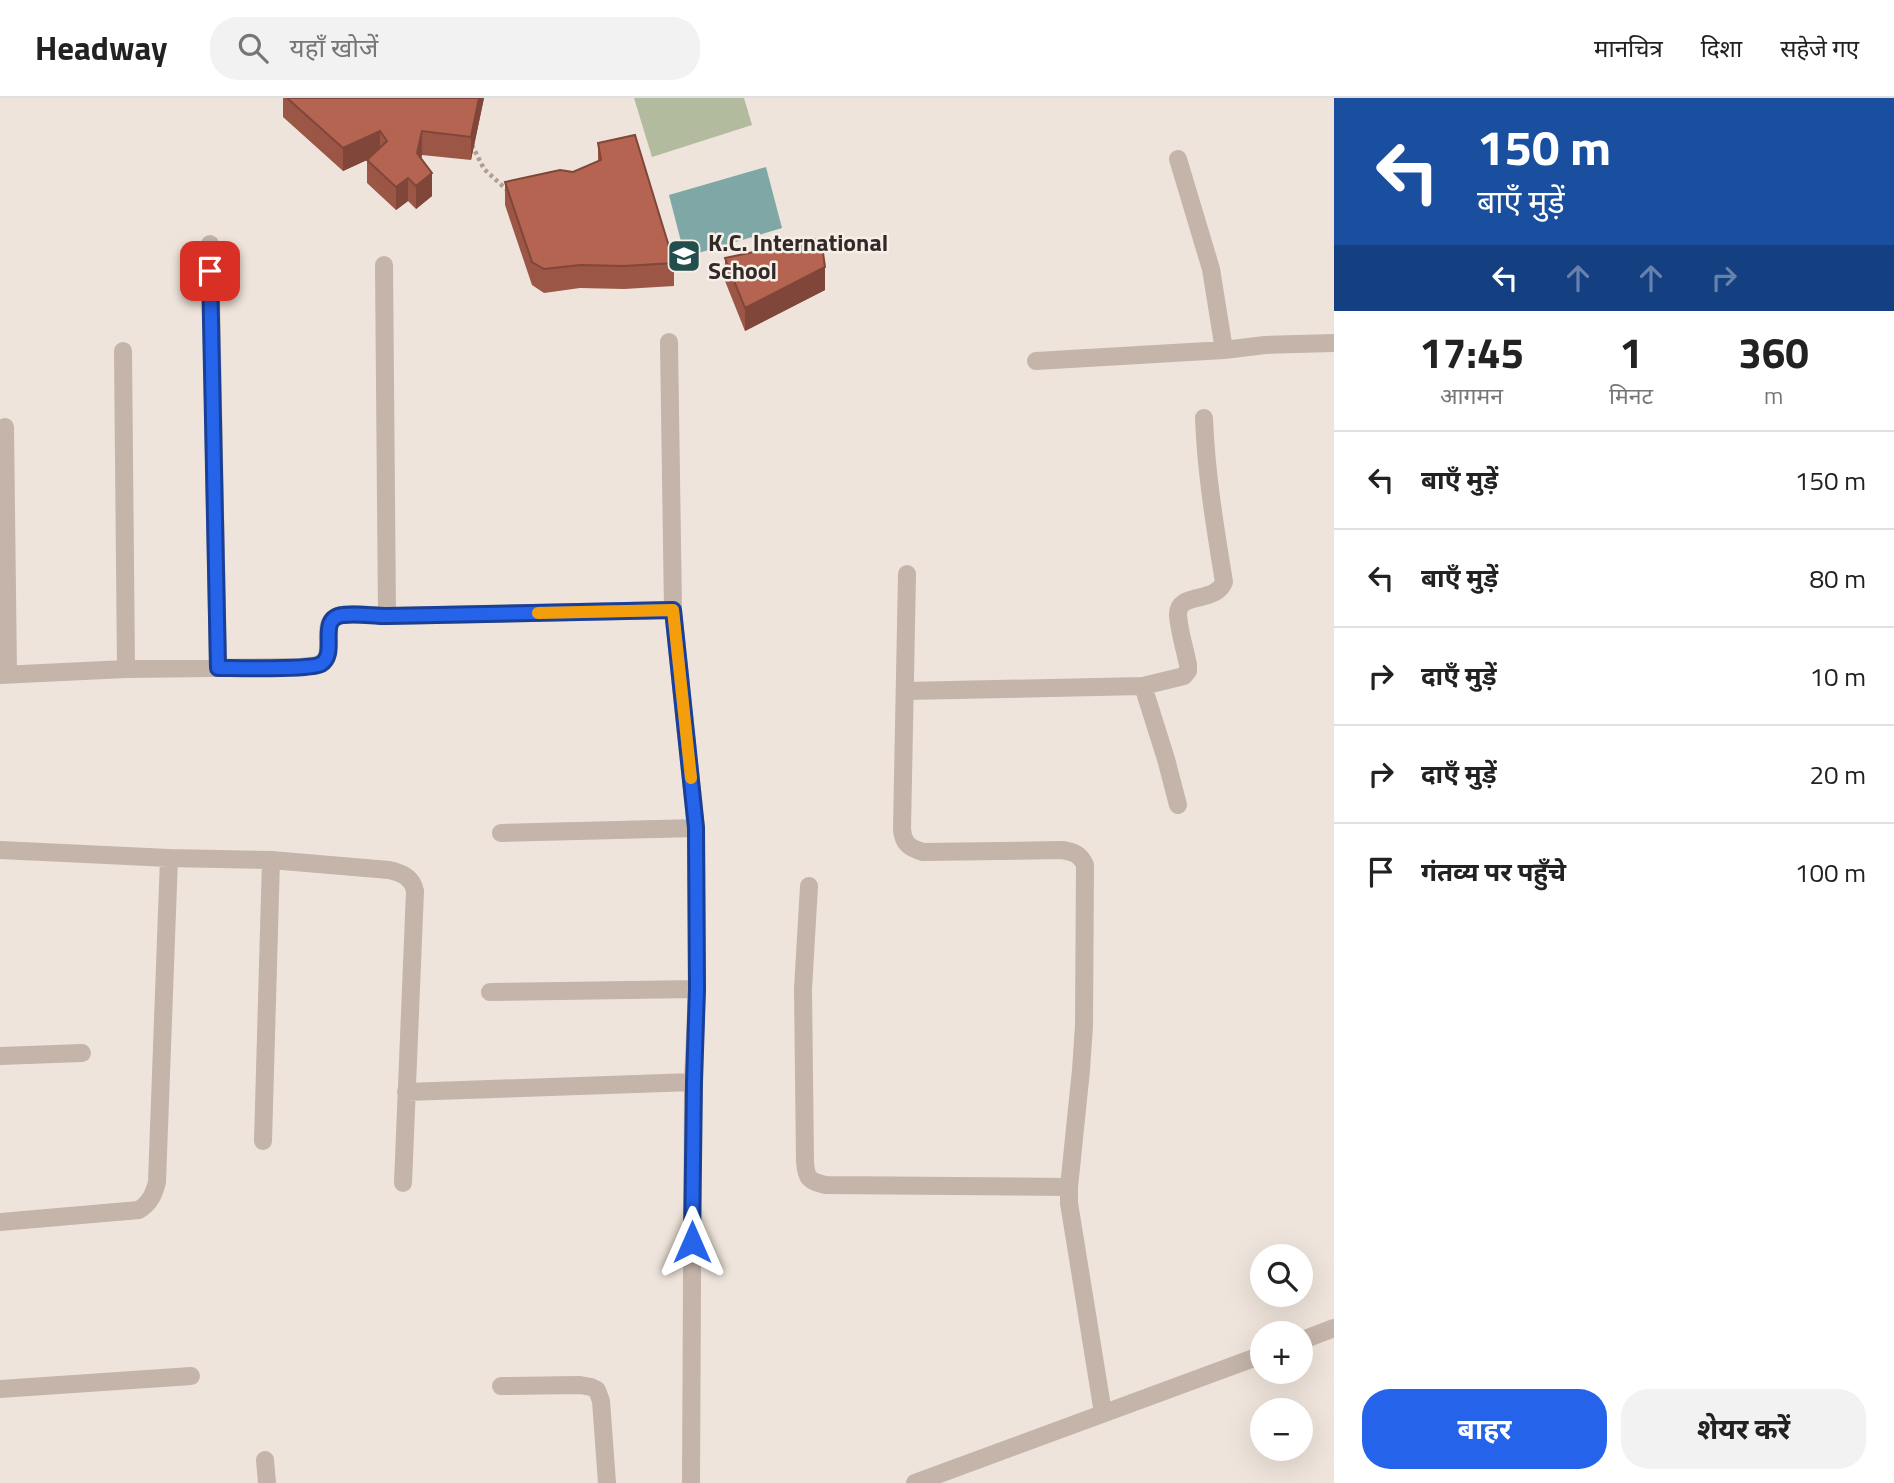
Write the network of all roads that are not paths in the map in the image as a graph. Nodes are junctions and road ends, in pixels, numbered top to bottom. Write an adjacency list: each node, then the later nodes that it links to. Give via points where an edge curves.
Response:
1 (1178, 159): 6 (street, via 1211,269)
2 (210, 244): 14 (street)
3 (384, 265): 13 (street)
4 (669, 342): 12 (street)
5 (1334, 343): 6 (street)
6 (1224, 350): 8 (street)
7 (123, 351): 15 (street)
8 (1036, 361)
9 (1204, 418): 17 (street, via 1210,500 1224,582 1216,593 1180,606 1188,671)
10 (5, 427): 16 (street)
11 (907, 574): 18 (street)
12 (673, 610): 13 (street); 20 (street)
13 (387, 616): 14 (street, via 337,616 329,626 326,658 320,665)
14 (218, 668): 15 (street)
15 (127, 670): 16 (street)
16 (4, 675)
17 (1143, 686): 18 (street); 19 (street)
18 (905, 691): 34 (street, via 905,843 923,852 1062,850 1076,853 1085,865 1083,1037)
19 (1178, 805)
20 (696, 828): 21 (street); 26 (street)
21 (501, 834)
22 (0, 850): 23 (street)
23 (169, 858): 24 (street); 35 (street, via 154,1193 139,1210)
24 (271, 860): 31 (street, via 389,870 411,880 415,891); 32 (street)
25 (809, 887): 34 (street, via 803,1000 804,1161 809,1178 826,1185)
26 (697, 989): 27 (street); 30 (street)
27 (490, 992)
28 (82, 1053): 29 (street)
29 (0, 1056)
30 (694, 1082): 31 (street); 46 (street)
31 (406, 1092): 33 (street)
32 (263, 1141)
33 (402, 1183)
34 (1069, 1187): 42 (street)
35 (0, 1222)
36 (1334, 1328): 37 (street)
37 (1313, 1335)
38 (1250, 1359): 42 (street)
39 (191, 1376): 41 (street)
40 (502, 1386): 45 (street, via 580,1385 597,1390)
41 (0, 1388)
42 (1103, 1413): 47 (street)
43 (265, 1460): 44 (street)
44 (267, 1483)
45 (607, 1483)
46 (691, 1483)
47 (917, 1483)

